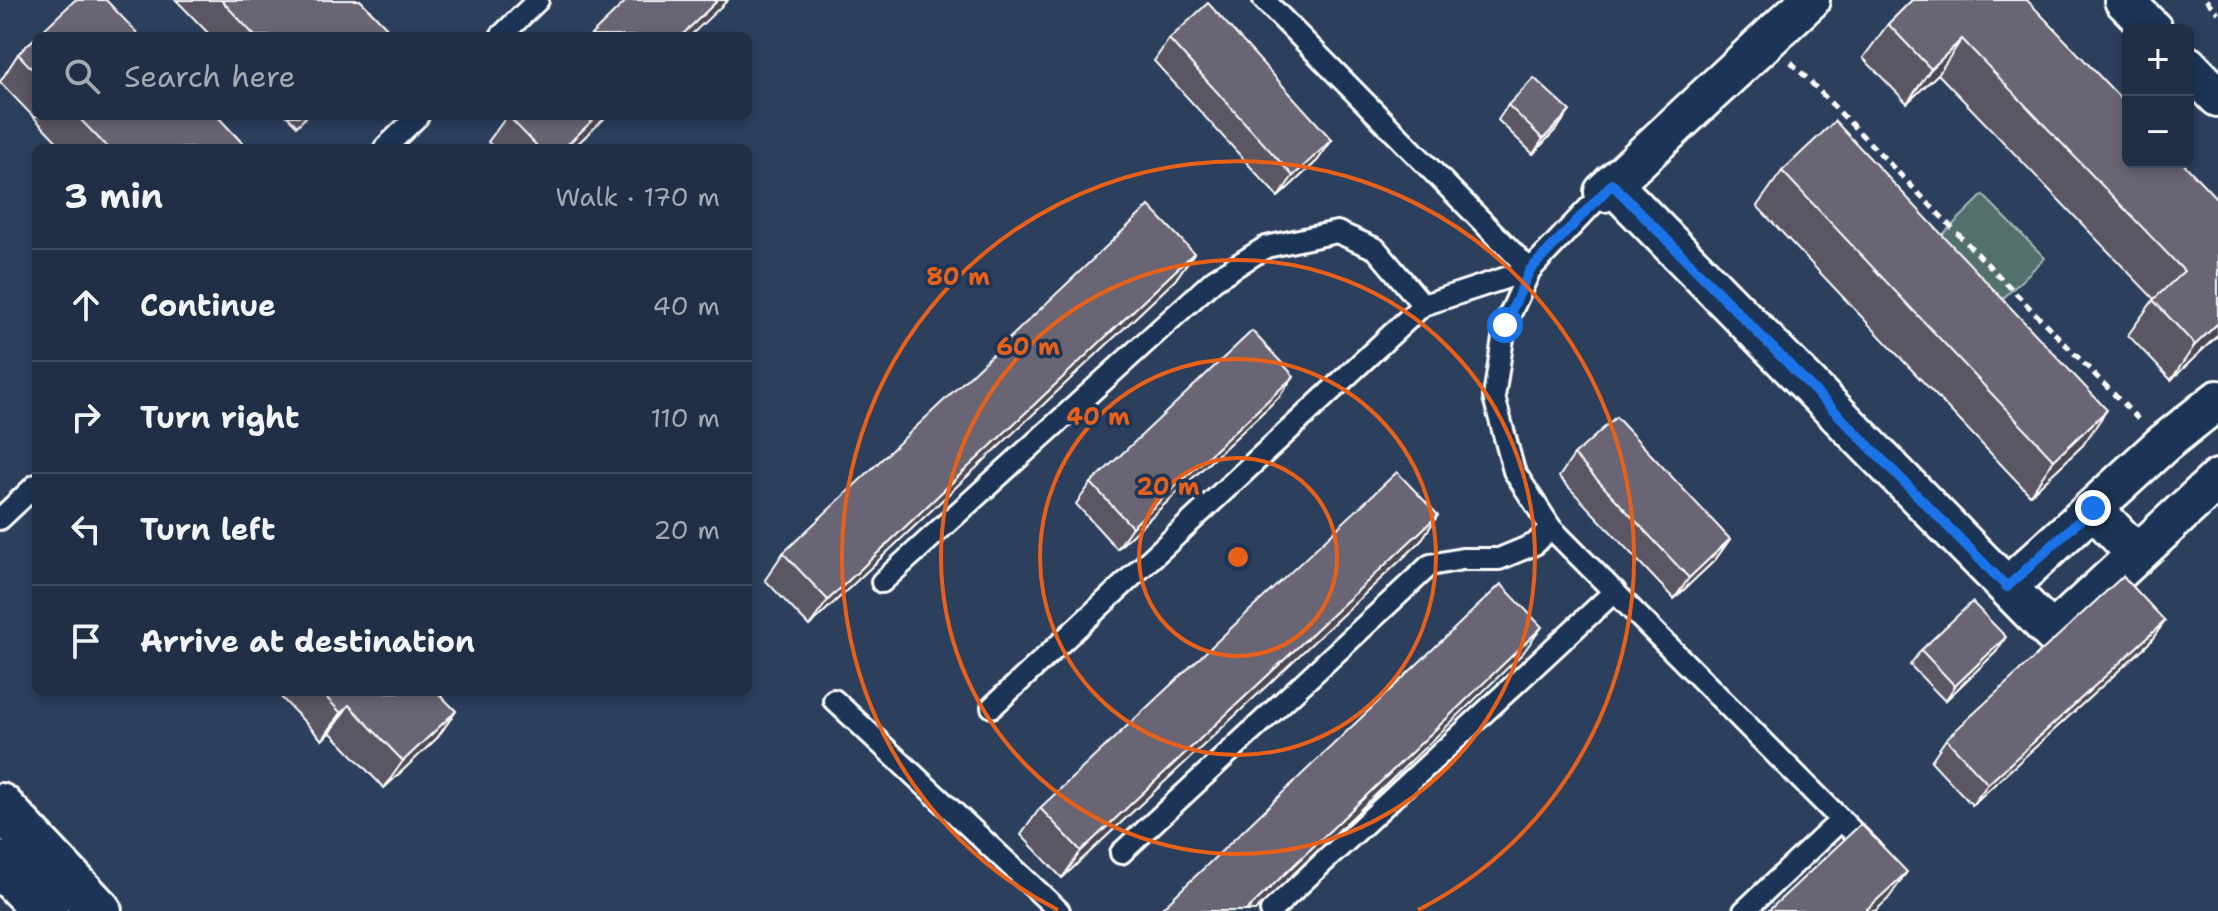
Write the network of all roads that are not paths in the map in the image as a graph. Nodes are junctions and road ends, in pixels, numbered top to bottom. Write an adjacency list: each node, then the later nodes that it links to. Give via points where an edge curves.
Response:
1 (538, 0): 6 (lane)
2 (1264, 0): 12 (lane)
3 (1810, 0): 11 (street)
4 (2124, 0): 5 (street)
5 (2147, 24)
6 (505, 32)
7 (2194, 72): 8 (street)
8 (2218, 97)
9 (414, 120): 10 (lane)
10 (389, 144)
11 (1608, 188): 12 (lane); 22 (street)
12 (1530, 270): 13 (lane); 19 (lane, via 1505,325 1494,397 1514,471)
13 (1423, 305): 21 (lane, via 1376,249 1337,232 1266,247 1214,280); 25 (lane)
14 (2218, 400): 17 (street)
15 (2218, 479): 20 (street)
16 (32, 489): 18 (lane)
17 (2093, 508): 20 (street); 22 (street)
18 (0, 519)
19 (1551, 528): 23 (lane); 28 (lane, via 1535,544 1499,559 1430,565)
20 (2136, 554): 22 (street, via 2052,633)
21 (882, 582)
22 (2007, 587)
23 (1615, 591): 27 (lane); 34 (lane)
24 (834, 700): 33 (lane)
25 (992, 707)
26 (0, 806): 32 (main road)
27 (1841, 820): 30 (lane); 35 (lane)
28 (1121, 853)
29 (0, 864): 31 (main road)
30 (1889, 868)
31 (45, 911)
32 (99, 911)
33 (1059, 911)
34 (1271, 911)
35 (1744, 911)

